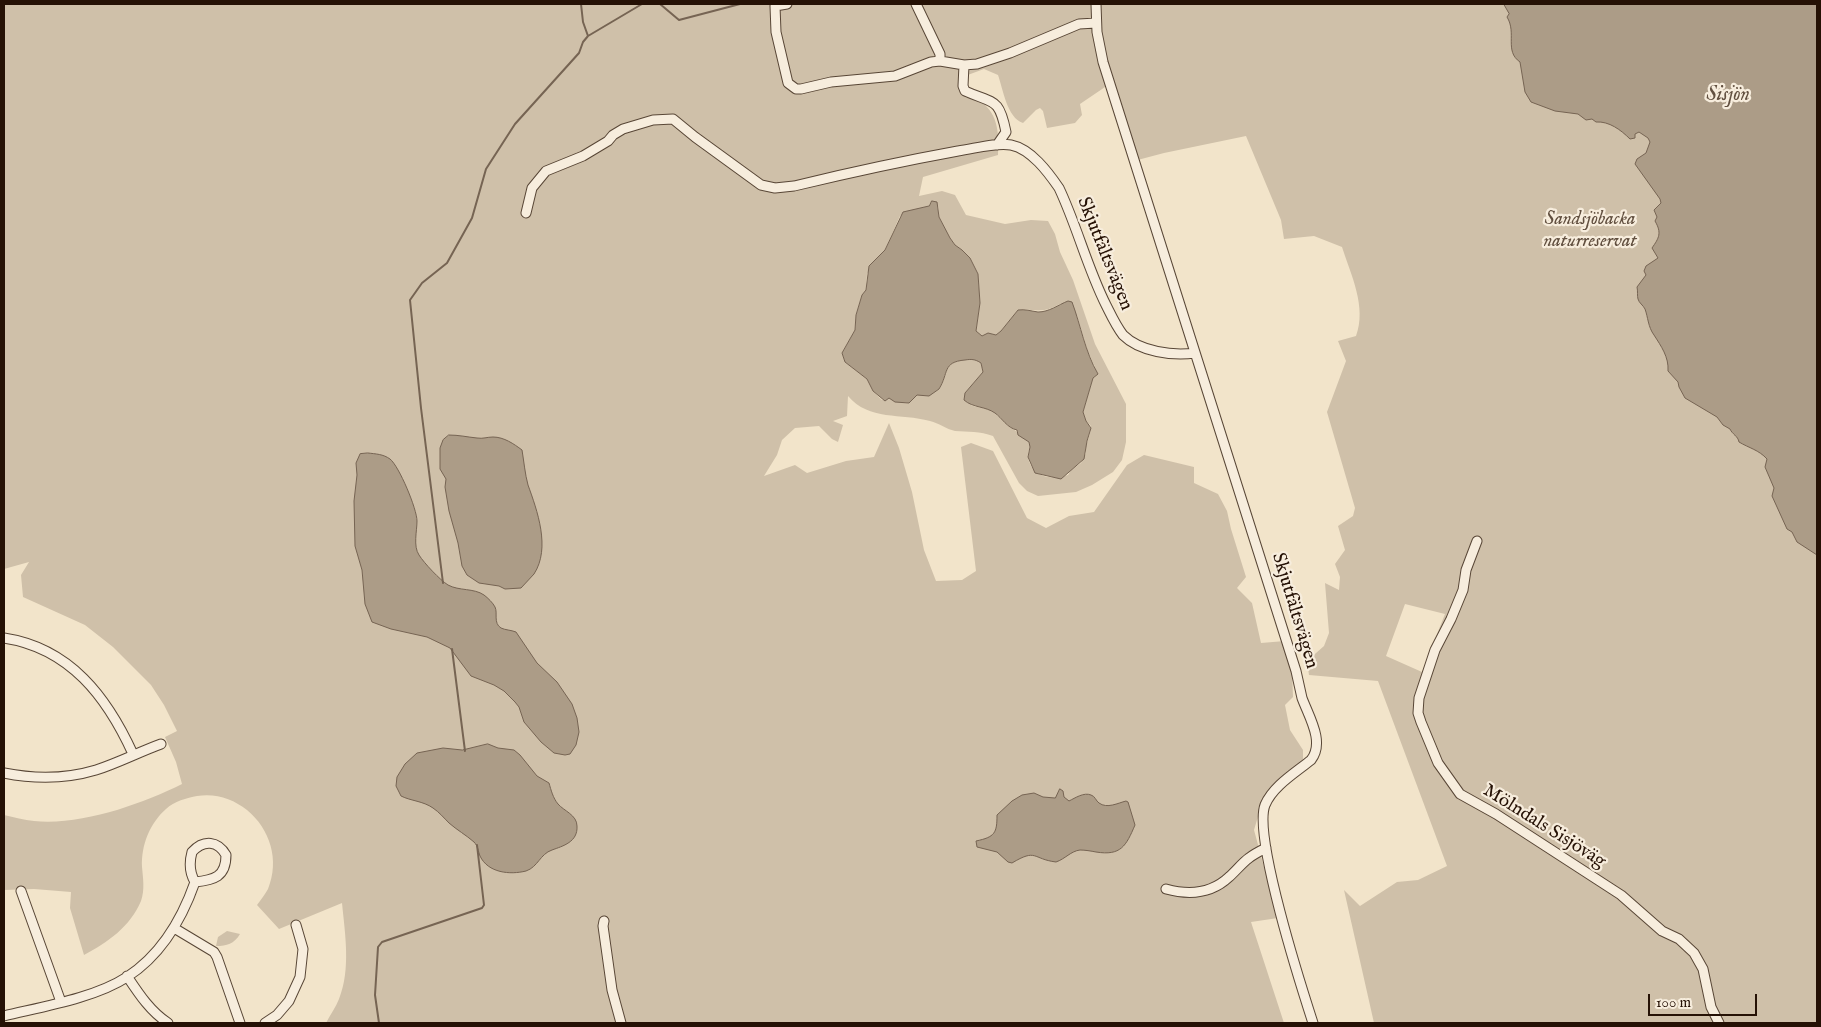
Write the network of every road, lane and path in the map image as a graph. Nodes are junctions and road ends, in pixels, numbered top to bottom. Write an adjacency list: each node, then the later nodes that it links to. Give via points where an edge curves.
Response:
1 (787, 4): 4 (street)
2 (916, 4): 6 (street, via 940,54)
3 (1096, 4): 5 (street)
4 (775, 5): 6 (street, via 776,32 788,83 796,89 895,76)
5 (1096, 23): 7 (street, via 1079,24 1010,53); 10 (street, via 1103,62)
6 (940, 61): 7 (street)
7 (964, 65): 8 (street, via 965,91 999,107 1006,132)
8 (997, 146): 9 (street, Skjutfältsvägen, via 908,160 784,188 767,188 746,176 674,119 666,118 623,129 583,156 546,171 532,188); 10 (street, Skjutfältsvägen, via 1013,146 1025,152 1059,188 1102,297 1124,335 1151,350)
9 (526, 212)
10 (1195, 353): 16 (street, Skjutfältsvägen, via 1317,743 1311,760 1278,788 1265,806 1263,831)
11 (1477, 541): 31 (street, Mölndals Sisjöväg, via 1466,570 1463,590 1435,650 1419,698 1418,713 1438,763 1460,794 1621,895 1662,931 1694,953 1704,970 1711,1007)
12 (4, 638): 14 (street, via 42,650 83,677 105,702)
13 (161, 744): 14 (street)
14 (133, 754): 15 (street, via 76,775 47,778)
15 (4, 773)
16 (1266, 848): 18 (street, via 1215,888 1196,893); 30 (street, Skjutfältsvägen)
17 (194, 882): 17 (street, via 190,866 192,852 202,844 218,845 226,856 222,874); 22 (street)
18 (1166, 889)
19 (21, 890): 24 (street)
20 (604, 921): 29 (street, via 612,990)
21 (296, 925): 28 (street, via 303,949 300,977 289,1000 277,1015)
22 (174, 928): 23 (street, via 152,956); 27 (street, via 214,952)
23 (128, 976): 24 (street, via 108,987); 26 (street, via 156,1016)
24 (61, 1002): 25 (street)
25 (4, 1016)
26 (168, 1023)
27 (240, 1023)
28 (265, 1023)
29 (621, 1023)
30 (1313, 1023)
31 (1719, 1023)

